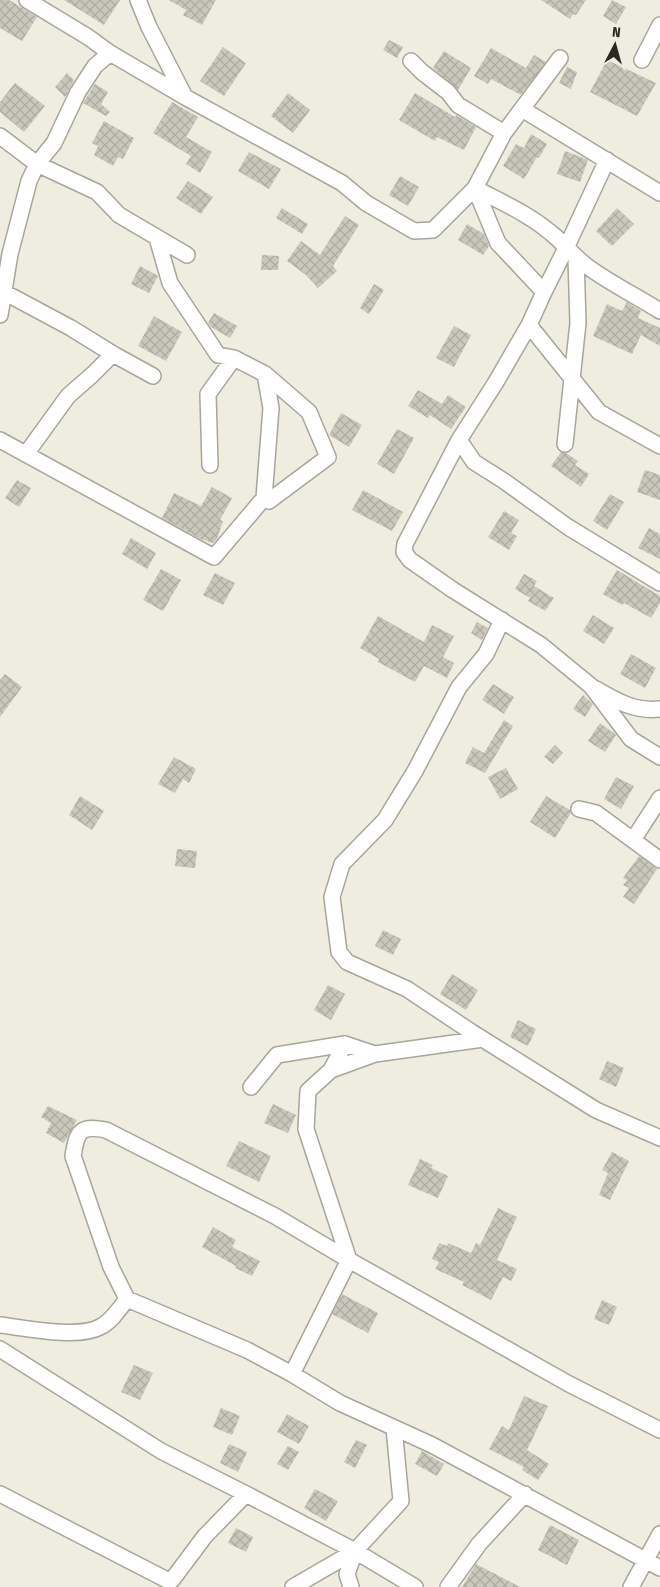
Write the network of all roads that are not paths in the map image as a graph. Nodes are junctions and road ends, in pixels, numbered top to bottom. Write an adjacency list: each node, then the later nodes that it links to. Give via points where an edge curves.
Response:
1 (27, 0): 4 (street)
2 (138, 0): 8 (street, via 148,27)
3 (660, 25): 7 (street)
4 (110, 53): 8 (street); 13 (street, via 95,66 78,92 54,143)
5 (560, 58): 9 (street)
6 (411, 60): 10 (street, via 458,105)
7 (642, 60)
8 (185, 97): 14 (street, via 334,178 366,203 414,231 433,230)
9 (522, 109): 10 (street); 12 (street)
10 (504, 133): 14 (street)
11 (0, 136): 13 (street)
12 (607, 160): 15 (street); 17 (street)
13 (37, 164): 16 (street, via 97,192 119,215); 19 (street)
14 (475, 188): 17 (street, via 550,231); 20 (street, via 498,243)
15 (660, 193)
16 (157, 238): 18 (street); 25 (street, via 170,283 192,318 218,356)
17 (571, 252): 20 (street); 21 (street, via 589,268); 28 (street, via 578,323)
18 (188, 255)
19 (2, 291): 22 (street); 24 (street)
20 (544, 292): 23 (street)
21 (660, 311)
22 (0, 315)
23 (529, 325): 28 (street); 30 (street)
24 (113, 354): 27 (street); 33 (street, via 68,396)
25 (234, 358): 26 (street); 34 (street, via 208,394)
26 (265, 374): 35 (street, via 271,408); 35 (street, via 309,412 328,457 270,501)
27 (153, 376)
28 (572, 379): 31 (street); 32 (street, via 599,412)
29 (0, 440): 33 (street)
30 (459, 440): 36 (street, via 474,462 568,527); 37 (street, via 405,544 404,552 431,575)
31 (565, 444)
32 (660, 446)
33 (26, 454): 35 (street, via 214,557)
34 (210, 465)
35 (264, 498)
36 (660, 583)
37 (502, 620): 38 (street, via 541,645); 45 (street, via 486,654 458,688 415,771 385,820 342,864 332,898 339,952 348,962 407,989)
38 (591, 686): 39 (street, via 636,708); 40 (street, via 631,739)
39 (660, 709)
40 (660, 757)
41 (660, 798): 43 (street)
42 (579, 808): 43 (street, via 596,813)
43 (633, 840): 44 (street)
44 (660, 860)
45 (483, 1040): 47 (street); 50 (street, via 596,1110)
46 (345, 1044): 47 (street); 48 (street); 49 (street, via 277,1055)
47 (375, 1054): 48 (street)
48 (332, 1070): 51 (street, via 308,1091 306,1129)
49 (251, 1086)
50 (660, 1138)
51 (349, 1260): 52 (street, via 267,1212 106,1130 90,1127 82,1130 73,1156 111,1267); 55 (street); 57 (street, via 569,1384)
52 (127, 1299): 53 (street, via 100,1328 72,1334); 55 (street, via 247,1350)
53 (0, 1325)
54 (0, 1349): 59 (street, via 161,1451)
55 (292, 1374): 56 (street)
56 (394, 1428): 60 (street); 62 (street, via 401,1501)
57 (660, 1430)
58 (0, 1494): 59 (street, via 166,1580 172,1580 205,1536)
59 (246, 1494): 62 (street)
60 (526, 1494): 63 (street); 68 (street, via 479,1544)
61 (660, 1534): 63 (street)
62 (354, 1551): 65 (street); 66 (street, via 347,1574); 67 (street)
63 (646, 1560): 64 (street); 69 (street)
64 (660, 1568)
65 (293, 1587)
66 (351, 1587)
67 (415, 1587)
68 (448, 1587)
69 (631, 1587)

